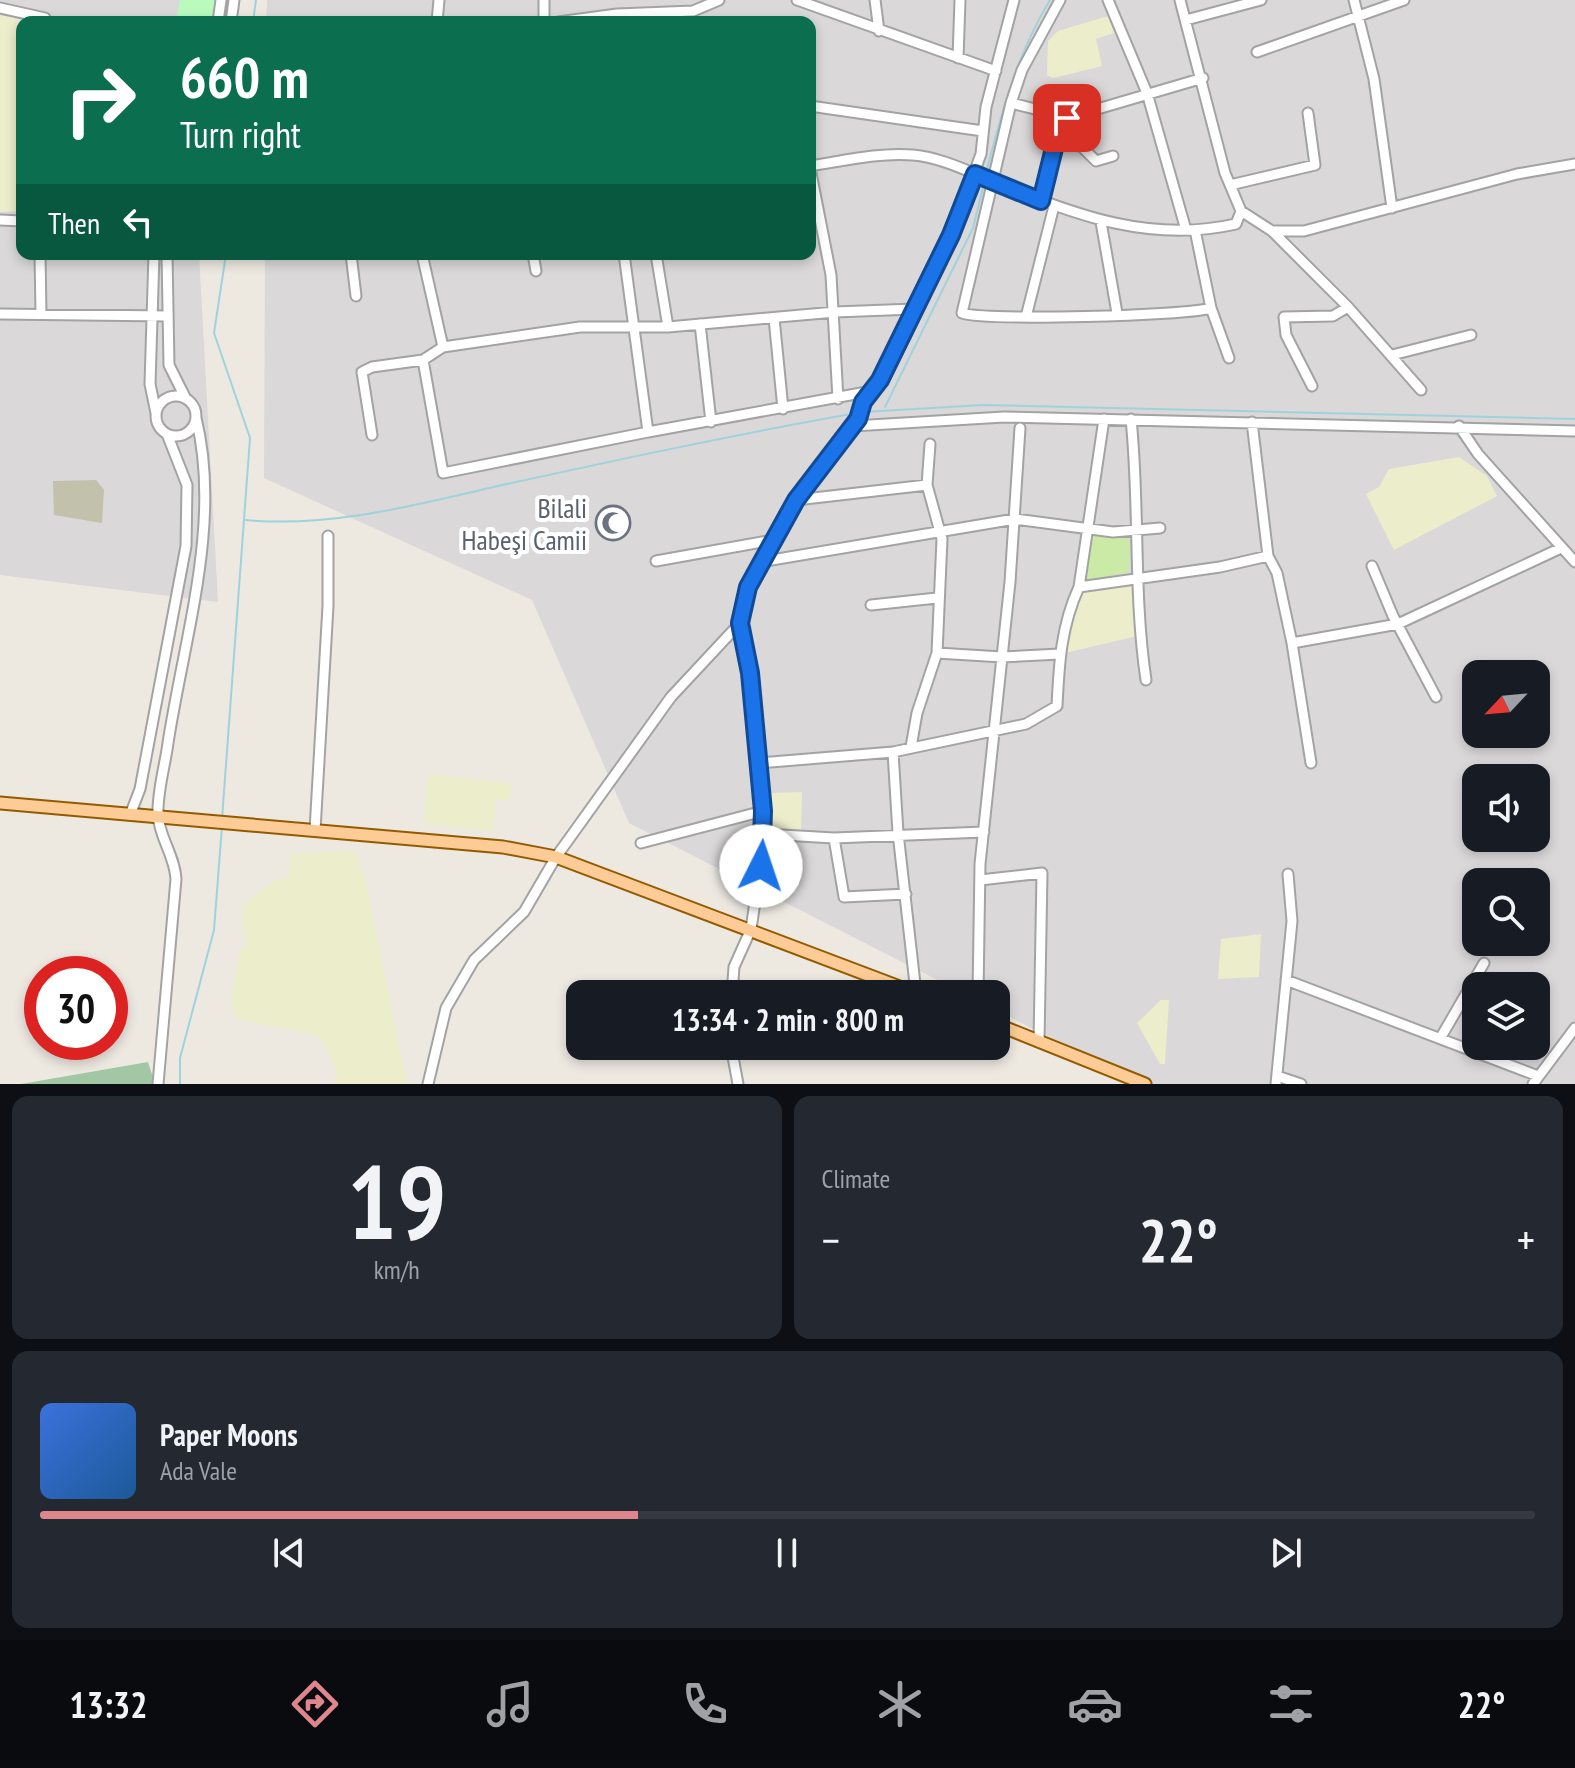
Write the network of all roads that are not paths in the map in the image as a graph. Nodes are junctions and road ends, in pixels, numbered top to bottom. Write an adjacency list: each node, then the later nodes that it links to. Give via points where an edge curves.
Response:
1 (682, 0): 14 (street)
2 (719, 0): 14 (street)
3 (797, 0): 19 (street)
4 (875, 0): 19 (street)
5 (960, 0): 21 (street)
6 (1014, 0): 22 (street)
7 (1060, 0): 25 (street, via 1022,70)
8 (1108, 0): 24 (street)
9 (1180, 0): 18 (street)
10 (1261, 0): 18 (street)
11 (1354, 0): 15 (street)
12 (1404, 0): 15 (street)
13 (0, 8): 16 (street)
14 (684, 12): 17 (street)
15 (1359, 14): 20 (street); 38 (street)
16 (36, 16)
17 (675, 16)
18 (1186, 20): 23 (street)
19 (879, 31): 21 (street)
20 (1257, 52)
21 (958, 58): 22 (street)
22 (996, 71): 29 (street)
23 (1203, 78): 24 (street); 34 (street)
24 (1147, 93): 28 (street); 41 (street)
25 (1011, 103): 28 (street, via 1047,112); 33 (street)
26 (816, 107): 29 (street)
27 (1308, 113): 34 (street, via 1315,165)
28 (1062, 124): 30 (street, via 1096,161); 35 (street)
29 (983, 131): 33 (street)
30 (1113, 156)
31 (1575, 164): 38 (street)
32 (816, 166): 33 (street, via 916,155)
33 (986, 178): 35 (street); 57 (street); 64 (street, via 962,313)
34 (1230, 185): 39 (street)
35 (1041, 201): 37 (street)
36 (816, 202): 58 (street)
37 (1054, 206): 40 (street); 64 (street)
38 (1392, 208): 42 (street, via 1304,231)
39 (1241, 211): 41 (street, via 1236,224); 42 (street)
40 (1101, 222): 41 (street); 59 (street)
41 (1191, 230): 56 (street)
42 (1272, 231): 55 (street)
43 (40, 260): 61 (street)
44 (154, 260): 62 (street)
45 (167, 260): 53 (street)
46 (173, 260): 53 (street)
47 (352, 260): 54 (street)
48 (423, 260): 70 (street)
49 (534, 260): 52 (street)
50 (625, 260): 68 (street)
51 (657, 260): 67 (street)
52 (536, 271)
53 (167, 279): 63 (street)
54 (356, 296)
55 (1348, 307): 71 (street); 74 (street, via 1333,316 1284,317 1286,335)
56 (1211, 308): 59 (street); 72 (street)
57 (914, 309): 58 (street); 76 (street)
58 (835, 312): 65 (street); 78 (street)
59 (1117, 313): 64 (street)
60 (0, 314): 61 (street)
61 (41, 314): 62 (street)
62 (150, 316): 63 (street); 80 (street, via 150,384)
63 (166, 316): 77 (street, via 169,365)
64 (1026, 317)
65 (774, 318): 66 (street); 79 (street)
66 (700, 324): 67 (street); 84 (street)
67 (668, 327): 68 (street)
68 (634, 329): 70 (street, via 580,327); 90 (street)
69 (1471, 335): 71 (street)
70 (443, 347): 73 (street)
71 (1392, 355): 75 (street)
72 (1229, 358)
73 (423, 360): 90 (street, via 443,473); 92 (street, via 362,372)
74 (1312, 386)
75 (1421, 390)
76 (872, 391): 78 (street); 86 (street)
77 (186, 399): 80 (street, via 165,399); 81 (street)
78 (838, 399): 79 (street)
79 (783, 409): 84 (street)
80 (156, 413): 91 (street)
81 (196, 418): 91 (street, via 187,433); 129 (street, via 204,487 198,566)
82 (1104, 419): 83 (street); 86 (street); 98 (street)
83 (1131, 419): 85 (street); 99 (street)
84 (711, 422): 90 (street)
85 (1252, 422): 87 (street); 104 (street)
86 (855, 423): 95 (street)
87 (1459, 426): 89 (street); 103 (street)
88 (1020, 428): 96 (street)
89 (1575, 431)
90 (648, 432)
91 (167, 434): 128 (street, via 187,485 186,546 140,789)
92 (372, 435)
93 (930, 444): 94 (street)
94 (927, 485): 95 (street); 100 (street)
95 (796, 500): 102 (street)
96 (1015, 519): 98 (street); 100 (street); 118 (street)
97 (1160, 528): 99 (street)
98 (1087, 530): 99 (street); 110 (street)
99 (1134, 531): 109 (street)
100 (942, 533): 106 (street); 111 (street)
101 (328, 536): 130 (street)
102 (773, 540): 105 (street); 106 (street)
103 (1561, 548): 107 (street); 114 (street)
104 (1268, 556): 109 (street); 115 (street, via 1277,573)
105 (656, 561)
106 (760, 562): 113 (street)
107 (1575, 562)
108 (1372, 566): 114 (street)
109 (1137, 580): 110 (street); 119 (street)
110 (1079, 587): 117 (street)
111 (937, 598): 112 (street); 116 (street)
112 (871, 605)
113 (740, 623): 124 (street); 136 (street, via 671,697)
114 (1398, 624): 115 (street); 120 (street)
115 (1292, 643): 125 (street)
116 (937, 653): 118 (street); 122 (street)
117 (1060, 654): 118 (street); 121 (street, via 1057,706 1026,724)
118 (1002, 657): 121 (street)
119 (1146, 680)
120 (1436, 697)
121 (994, 730): 122 (street); 131 (street)
122 (911, 747): 123 (street)
123 (893, 752): 124 (street); 132 (street)
124 (759, 763): 127 (street)
125 (1311, 763)
126 (0, 803): 128 (main road)
127 (763, 811): 133 (street); 135 (street)
128 (130, 815): 129 (main road)
129 (157, 817): 130 (main road); 154 (street, via 176,879)
130 (315, 830): 136 (main road, via 503,847)
131 (984, 832): 132 (street); 138 (street)
132 (898, 833): 134 (street); 139 (street)
133 (765, 834): 134 (street); 140 (street)
134 (834, 838): 139 (street, via 844,897)
135 (641, 843)
136 (556, 857): 140 (main road); 155 (street, via 524,912 474,960 446,1008)
137 (1288, 874): 146 (street, via 1292,921)
138 (980, 880): 145 (street); 150 (street, via 1042,873)
139 (906, 894): 144 (street)
140 (751, 929): 142 (street); 143 (main road)
141 (1484, 963): 149 (street)
142 (733, 980)
143 (881, 980)
144 (915, 980)
145 (978, 980)
146 (1286, 980): 149 (street); 152 (street)
147 (1575, 1028): 153 (street)
148 (1010, 1030): 150 (main road)
149 (1441, 1037): 153 (street)
150 (1039, 1042): 157 (main road)
151 (734, 1060): 156 (street)
152 (1277, 1080): 158 (street)
153 (1536, 1080)
154 (158, 1084)
155 (428, 1084)
156 (738, 1084)
157 (1145, 1084)
158 (1301, 1084)

